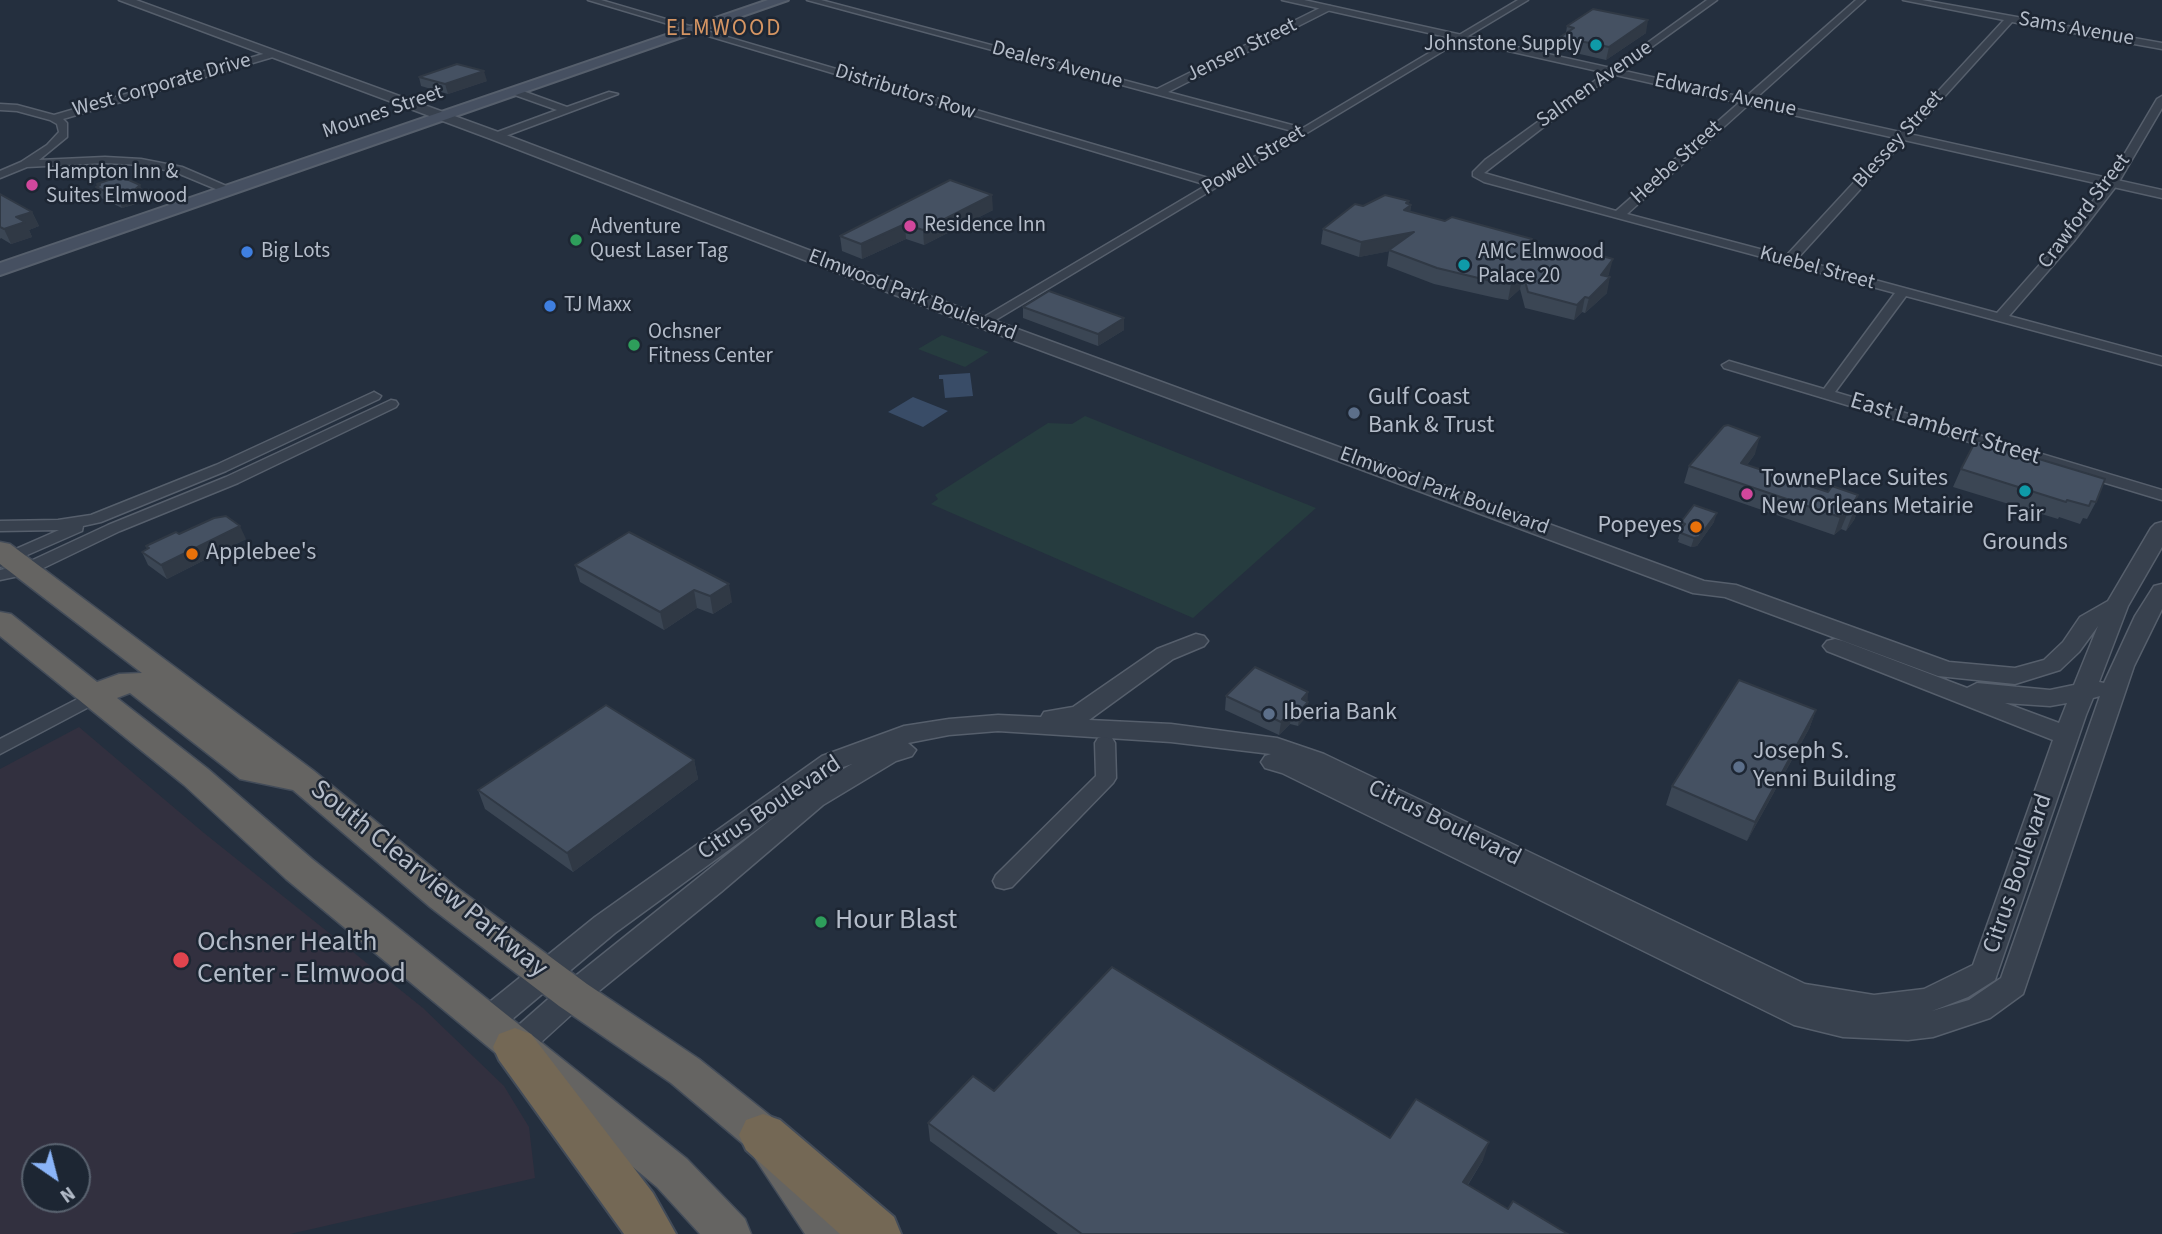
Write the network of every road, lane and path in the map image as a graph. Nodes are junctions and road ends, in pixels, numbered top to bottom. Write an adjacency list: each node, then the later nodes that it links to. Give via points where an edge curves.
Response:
1 (125, 0): 15 (street, Elmwood Park Boulevard)
2 (592, 0): 12 (street, Distributors Row)
3 (781, 0): 12 (main road, Mounes Street)
4 (811, 0): 18 (street, Dealers Avenue)
5 (1288, 0): 10 (street, Edwards Avenue)
6 (1524, 0): 13 (street, Powell Street)
7 (1713, 0): 16 (street, Salmen Avenue)
8 (1861, 0): 21 (street, Heebe Street)
9 (1907, 0): 11 (street, Sams Avenue)
10 (1327, 8): 13 (street, Edwards Avenue); 18 (street, Jensen Street)
11 (2010, 19): 14 (street, Sams Avenue); 28 (street, Blessey Street)
12 (694, 30): 17 (main road, Mounes Street); 33 (street, Distributors Row)
13 (1462, 38): 16 (street, Edwards Avenue); 26 (street, Powell Street)
14 (2162, 46)
15 (270, 55): 24 (street, Elmwood Park Boulevard); 25 (street, West Corporate Drive)
16 (1613, 72): 21 (street, Edwards Avenue); 30 (street, Salmen Avenue)
17 (516, 92): 23 (street); 24 (main road, Mounes Street)
18 (1157, 93): 26 (street, Dealers Avenue)
19 (613, 94): 23 (street)
20 (2162, 99): 32 (street, Crawford Street)
21 (1747, 101): 28 (street, Edwards Avenue); 36 (street, Heebe Street)
22 (0, 107): 25 (street)
23 (566, 110): 27 (street)
24 (443, 117): 27 (street, Elmwood Park Boulevard); 34 (main road, Mounes Street)
25 (54, 118): 29 (street, via 62,123 62,137)
26 (1304, 131): 33 (street, Powell Street)
27 (496, 136): 41 (street, Elmwood Park Boulevard)
28 (1903, 136): 32 (street, Edwards Avenue); 37 (street, Blessey Street)
29 (25, 164): 31 (street); 34 (street, via 141,162 178,169)
30 (1479, 172): 36 (street, Kuebel Street, via 1488,180)
31 (0, 175)
32 (2113, 183): 35 (street, Edwards Avenue); 40 (street, Crawford Street)
33 (1217, 184): 41 (street, Powell Street)
34 (227, 190): 38 (main road, Mounes Street)
35 (2162, 194)
36 (1618, 215): 37 (street, Kuebel Street)
37 (1788, 261): 39 (street, Kuebel Street)
38 (0, 269)
39 (1902, 292): 40 (street, Kuebel Street); 44 (street)
40 (2000, 318): 42 (street, Kuebel Street)
41 (984, 323): 53 (street, Elmwood Park Boulevard)
42 (2162, 361)
43 (1729, 365): 44 (street, East Lambert Street)
44 (1827, 394): 47 (street, East Lambert Street)
45 (374, 396): 48 (street, via 221,468)
46 (391, 404): 51 (street, via 232,480 114,528)
47 (2162, 495)
48 (95, 519): 49 (street); 51 (street)
49 (0, 526)
50 (2162, 527): 52 (street, Citrus Boulevard)
51 (7, 562): 70 (highway, South Clearview Parkway)
52 (2133, 578): 55 (street, Citrus Boulevard); 58 (street, via 2134,601 2121,636)
53 (1701, 588): 59 (street, Elmwood Park Boulevard, via 1728,590 1946,670 2015,676); 60 (street, Elmwood Park Boulevard, via 1718,602)
54 (2162, 590): 58 (street, Citrus Boulevard)
55 (2117, 606): 59 (street, Elmwood Park Boulevard, via 2088,622 2052,665); 61 (street, Citrus Boulevard)
56 (0, 621): 62 (highway)
57 (1196, 641): 65 (street, via 1165,654 1080,714)
58 (2127, 656): 61 (street, Elmwood Park Boulevard, via 2096,689); 63 (street, Citrus Boulevard)
59 (2030, 672): 61 (street)
60 (1913, 676): 61 (street, Elmwood Park Boulevard, via 2029,698); 64 (street, Elmwood Park Boulevard)
61 (2084, 693): 63 (street); 66 (street, Citrus Boulevard)
62 (95, 696): 68 (street); 70 (highway, via 119,684 136,682 251,771); 73 (highway)
63 (2105, 713): 67 (street, Citrus Boulevard, via 2013,985 1979,1009 1908,1027 1843,1024 1794,1013 1291,767 1212,751)
64 (2026, 720): 66 (street, Elmwood Park Boulevard); 69 (street, via 2047,736)
65 (1011, 724): 69 (street, Citrus Boulevard, via 1268,744 1315,760 1801,996 1874,1007 1927,1001 1985,972); 72 (street, Citrus Boulevard, via 949,727 904,736 831,762 605,925)
66 (2067, 736): 69 (street, Citrus Boulevard)
67 (1105, 743): 71 (street, via 1106,778); 72 (street, Citrus Boulevard, via 995,738 938,741 887,755 814,798 711,885)
68 (0, 747)
69 (2058, 763)
70 (302, 779): 72 (highway, South Clearview Parkway, via 443,897)
71 (1004, 881)
72 (559, 985): 73 (street, Citrus Boulevard); 74 (highway, South Clearview Parkway, via 685,1071)
73 (501, 1034): 75 (highway); 76 (highway, via 672,1174)
74 (763, 1135): 77 (highway, South Clearview Parkway); 78 (highway)
75 (651, 1234)
76 (729, 1234)
77 (831, 1234)
78 (876, 1234)

